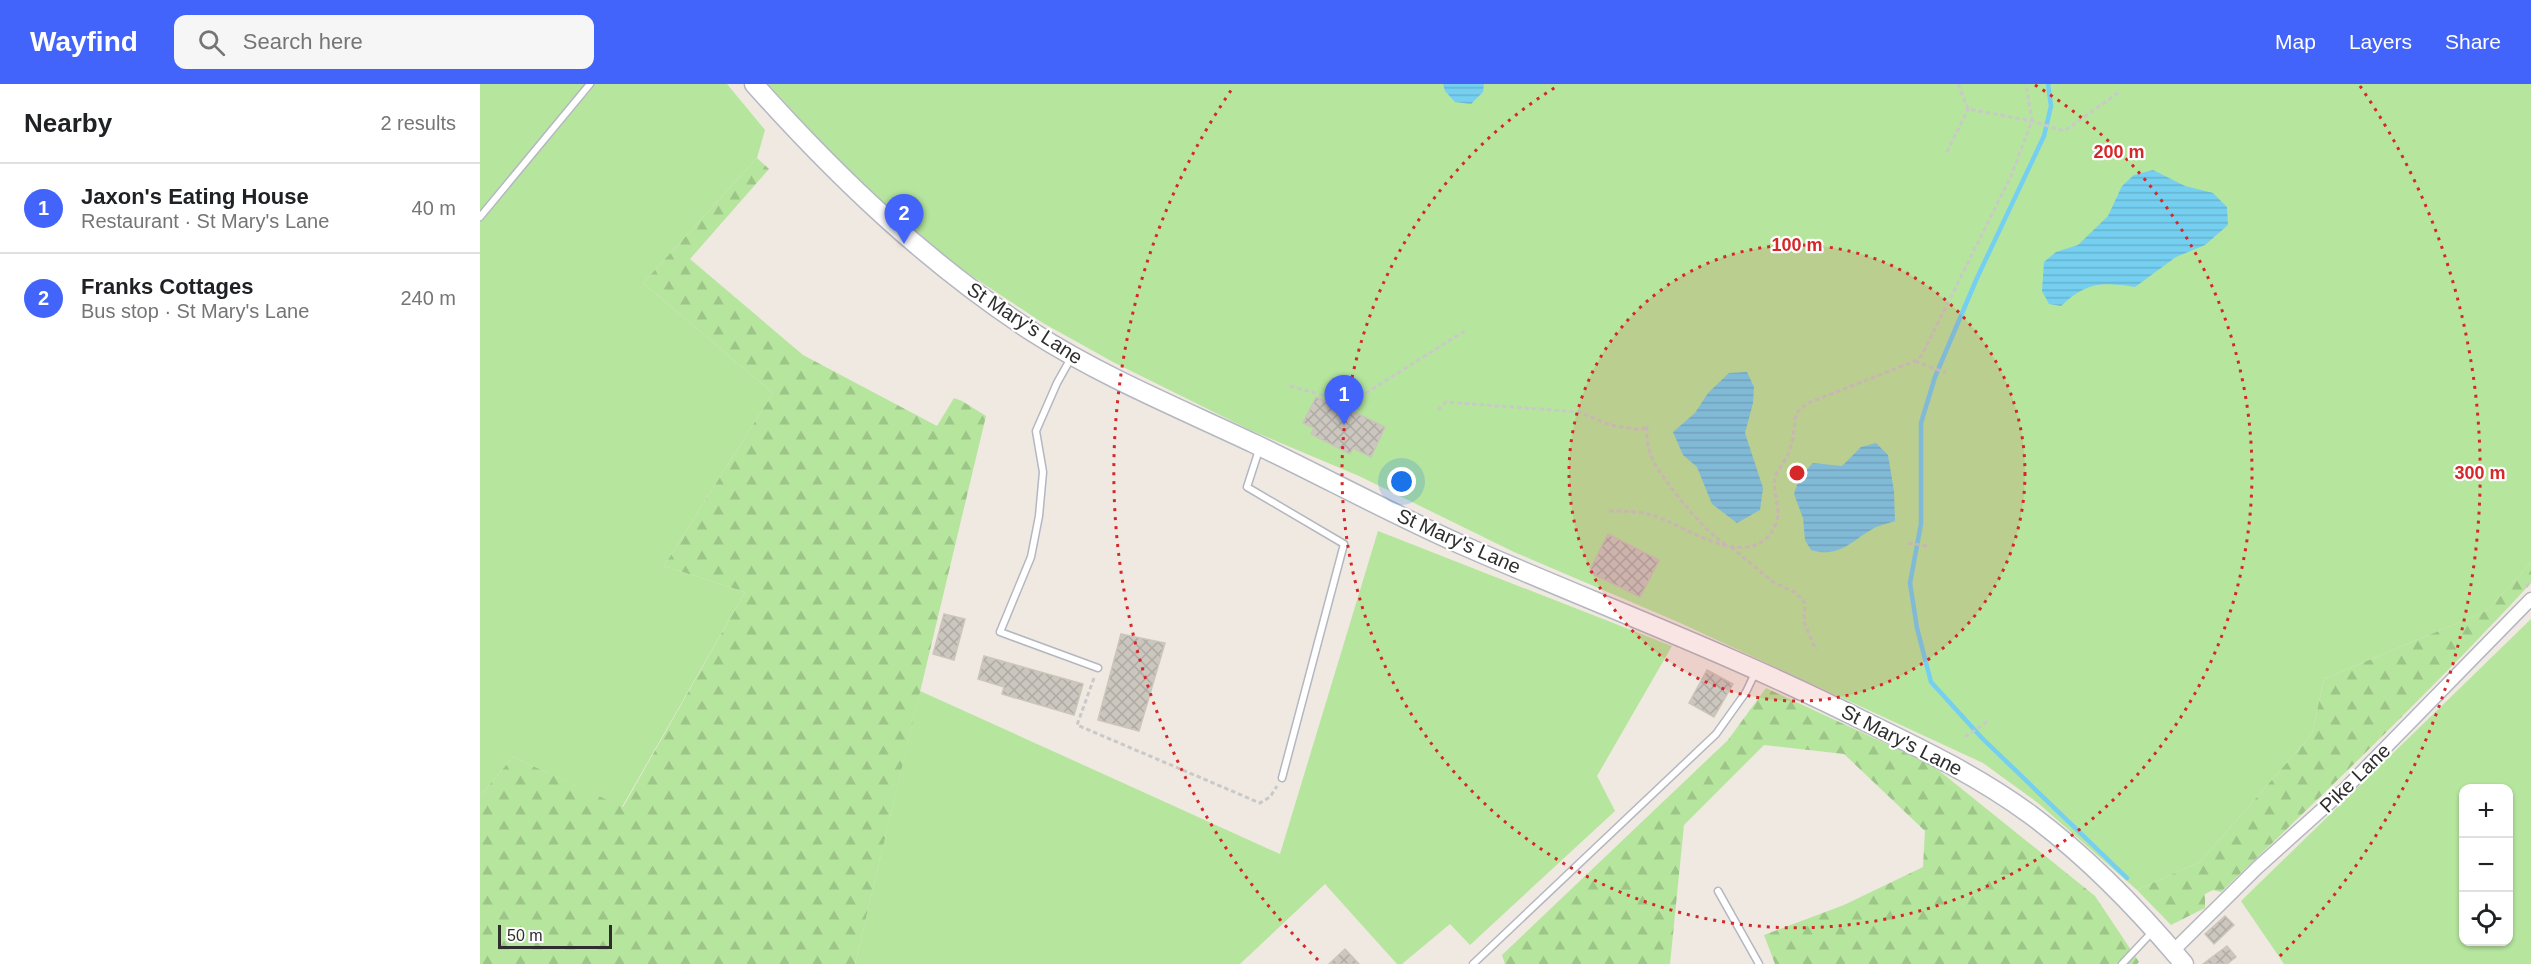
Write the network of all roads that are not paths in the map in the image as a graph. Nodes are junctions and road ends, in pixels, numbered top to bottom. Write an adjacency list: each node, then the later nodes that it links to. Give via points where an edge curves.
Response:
1 (590, 84): 3 (lane)
2 (754, 84): 4 (main road, St Mary's Lane, via 837,174 886,220 994,306)
3 (480, 217)
4 (1073, 355): 5 (main road, St Mary's Lane); 7 (lane, via 1036,431 1043,472 1039,516 1031,557 1000,632)
5 (1261, 447): 8 (main road, St Mary's Lane, via 1457,543); 9 (lane, via 1247,488 1344,544)
6 (2531, 599): 12 (street, Pike Lane, via 2346,788 2257,868)
7 (1098, 668)
8 (1756, 670): 11 (main road, St Mary's Lane, via 1975,778 2082,856); 13 (lane, via 1746,692 1716,734)
9 (1282, 778)
10 (1718, 891): 14 (lane)
11 (2154, 930): 12 (main road, St Mary's Lane); 15 (lane)
12 (2178, 958)
13 (1473, 964)
14 (1759, 964)
15 (2122, 964)

